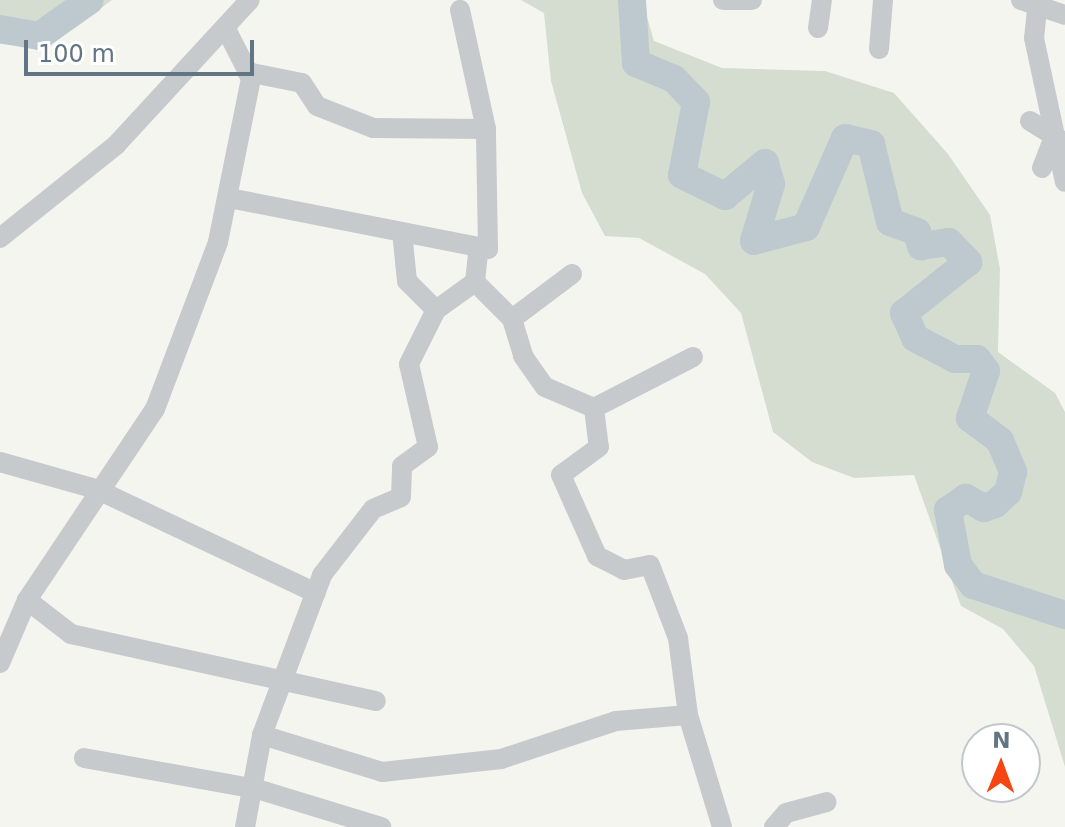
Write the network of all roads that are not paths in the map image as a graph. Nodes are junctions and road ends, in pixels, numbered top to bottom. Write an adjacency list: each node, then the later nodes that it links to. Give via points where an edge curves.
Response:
1 (250, 0): 10 (street)
2 (723, 0): 3 (street)
3 (752, 0)
4 (822, 0): 9 (street)
5 (883, 0): 11 (street)
6 (1029, 5): 8 (street); 15 (street)
7 (460, 10): 14 (street)
8 (1065, 15)
9 (818, 28)
10 (226, 29): 12 (street); 20 (street, via 116,145)
11 (879, 49)
12 (247, 72): 14 (street, via 302,83 317,106 373,128); 18 (street)
13 (1030, 121): 15 (street)
14 (486, 129): 21 (street, via 488,249)
15 (1057, 137): 16 (street); 17 (street)
16 (1042, 168)
17 (1065, 182)
18 (229, 198): 19 (street); 29 (street, via 155,409)
19 (402, 232): 21 (street); 24 (street, via 407,281)
20 (0, 238)
21 (478, 252): 23 (street)
22 (572, 274): 25 (street)
23 (475, 282): 24 (street); 25 (street)
24 (436, 310): 30 (street, via 409,364 428,447 402,466 401,497 373,509 348,535)
25 (512, 319): 27 (street, via 523,356 545,387)
26 (693, 357): 27 (street)
27 (594, 408): 35 (street, via 599,447 561,475 597,556 624,570 650,565 678,638)
28 (0, 462): 29 (street)
29 (96, 489): 30 (street); 31 (street)
30 (316, 593): 33 (street)
31 (27, 600): 32 (street); 33 (street, via 71,634)
32 (0, 663)
33 (283, 680): 34 (street); 36 (street)
34 (376, 701)
35 (688, 715): 36 (street, via 616,721 501,759 382,772); 42 (street)
36 (262, 735): 38 (street)
37 (84, 758): 38 (street)
38 (257, 789): 40 (street); 41 (street)
39 (827, 802): 43 (street, via 786,813)
40 (245, 827)
41 (381, 827)
42 (722, 827)
43 (774, 827)

